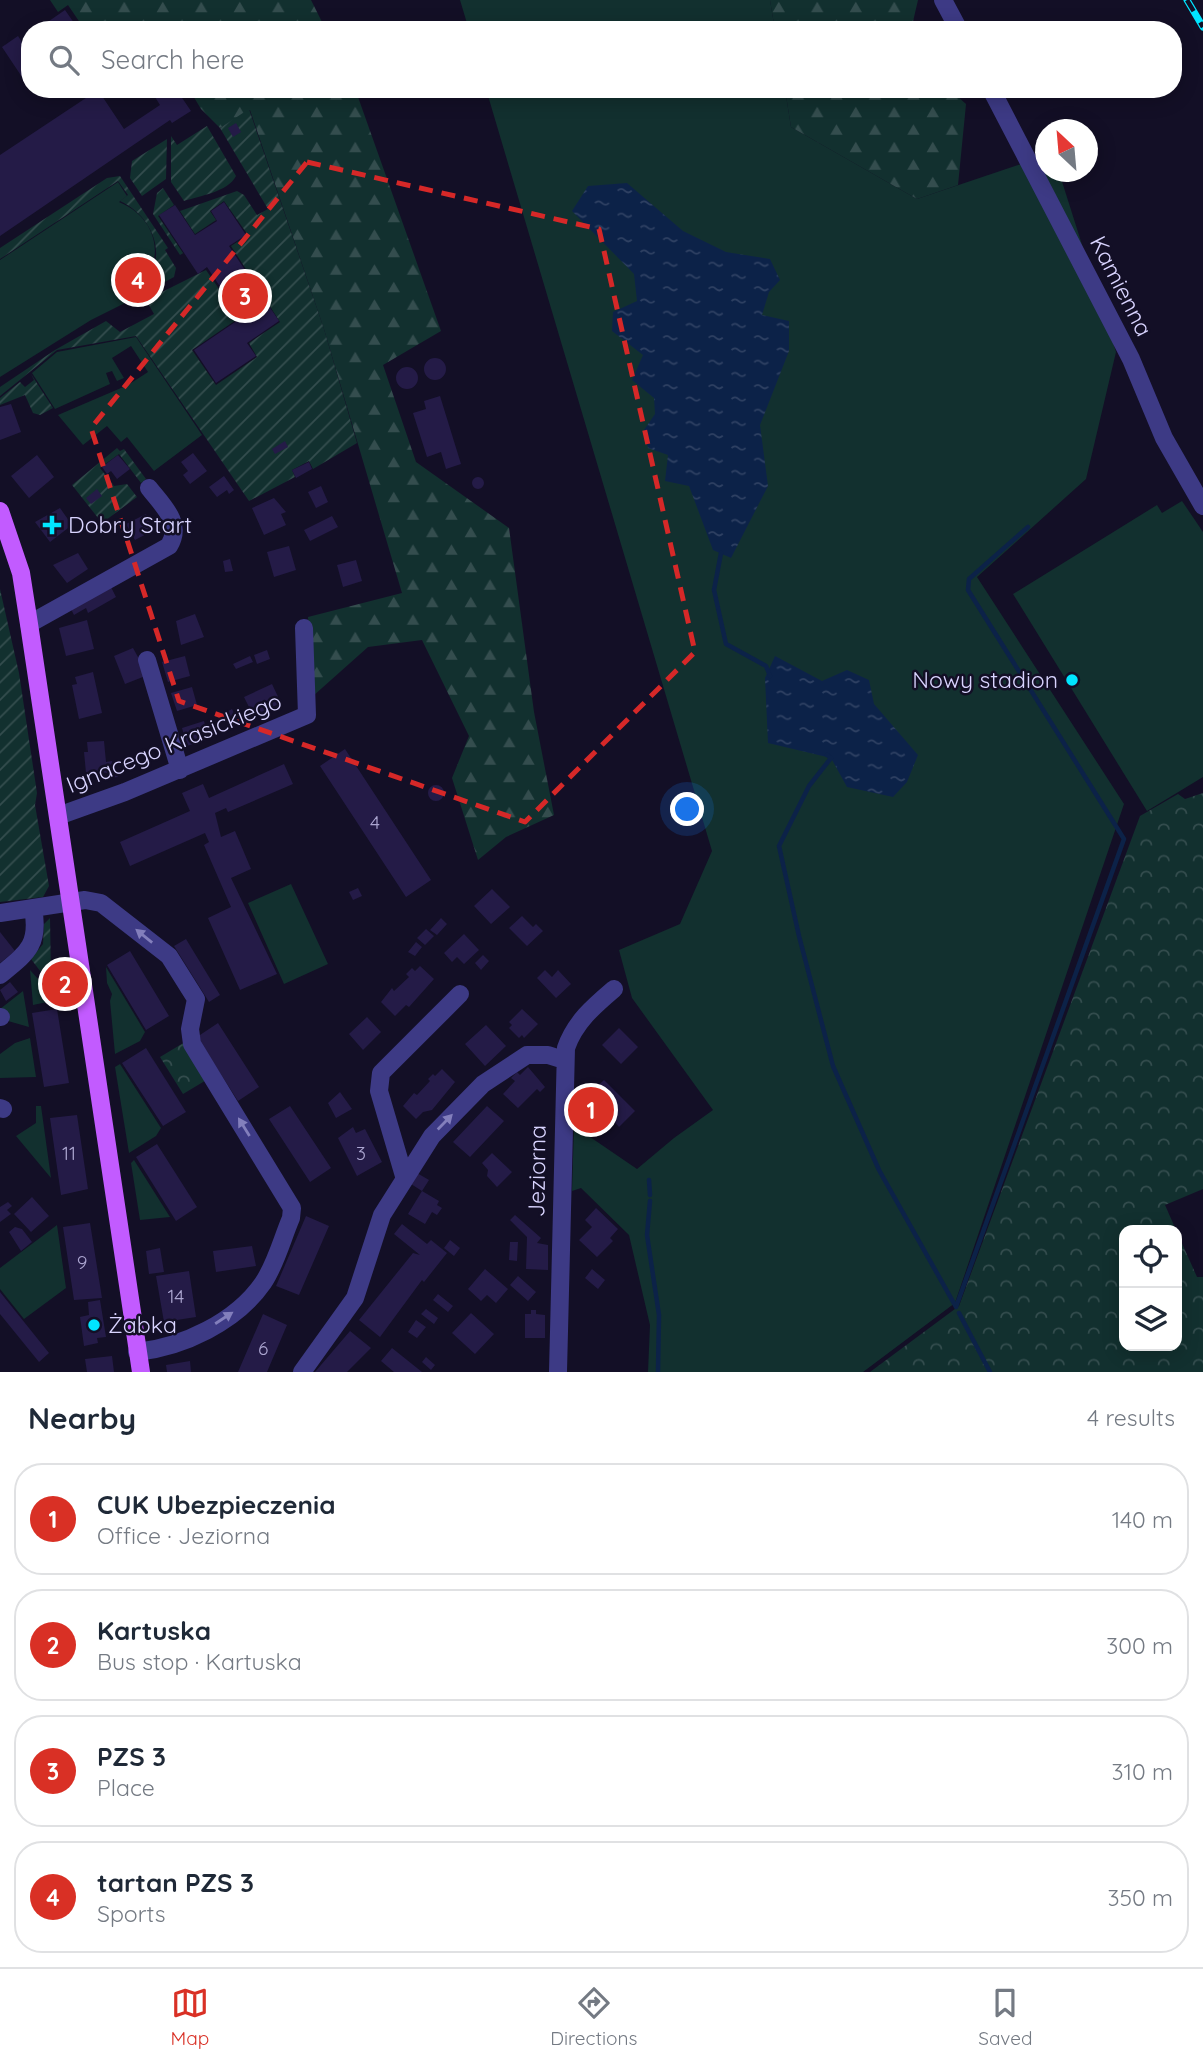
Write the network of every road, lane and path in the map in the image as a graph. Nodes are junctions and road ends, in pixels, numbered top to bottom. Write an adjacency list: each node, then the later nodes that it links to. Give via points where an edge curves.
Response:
1 (943, 0): 2 (street)
2 (954, 21)
3 (996, 98): 5 (street, Kamienna, via 1131,359 1164,438)
4 (149, 488): 7 (street, via 174,522 176,530 169,546)
5 (1203, 506)
6 (0, 511): 7 (main road, via 21,573)
7 (29, 624): 11 (main road)
8 (304, 628): 10 (street, Ignacego Krasickiego, via 307,715)
9 (147, 660): 10 (street)
10 (180, 770): 11 (street, Ignacego Krasickiego)
11 (58, 816): 12 (main road)
12 (70, 902): 13 (street); 20 (main road); 20 (street, one-way to 12, via 163,1348 208,1328 253,1295 268,1274 292,1208 192,1044 190,1029 197,1004 169,956 101,903)
13 (33, 908): 14 (street); 15 (street, via 36,926 31,946)
14 (0, 913)
15 (0, 975)
16 (614, 989): 18 (street, Jeziorna, via 589,1010 571,1034)
17 (460, 994): 19 (street, via 379,1079)
18 (564, 1060): 19 (street, one-way to 18, via 439,1128 498,1072 535,1053); 23 (street, Jeziorna)
19 (404, 1177): 22 (street, via 382,1216 355,1298)
20 (137, 1352): 21 (main road)
21 (141, 1372)
22 (302, 1372)
23 (558, 1372)

